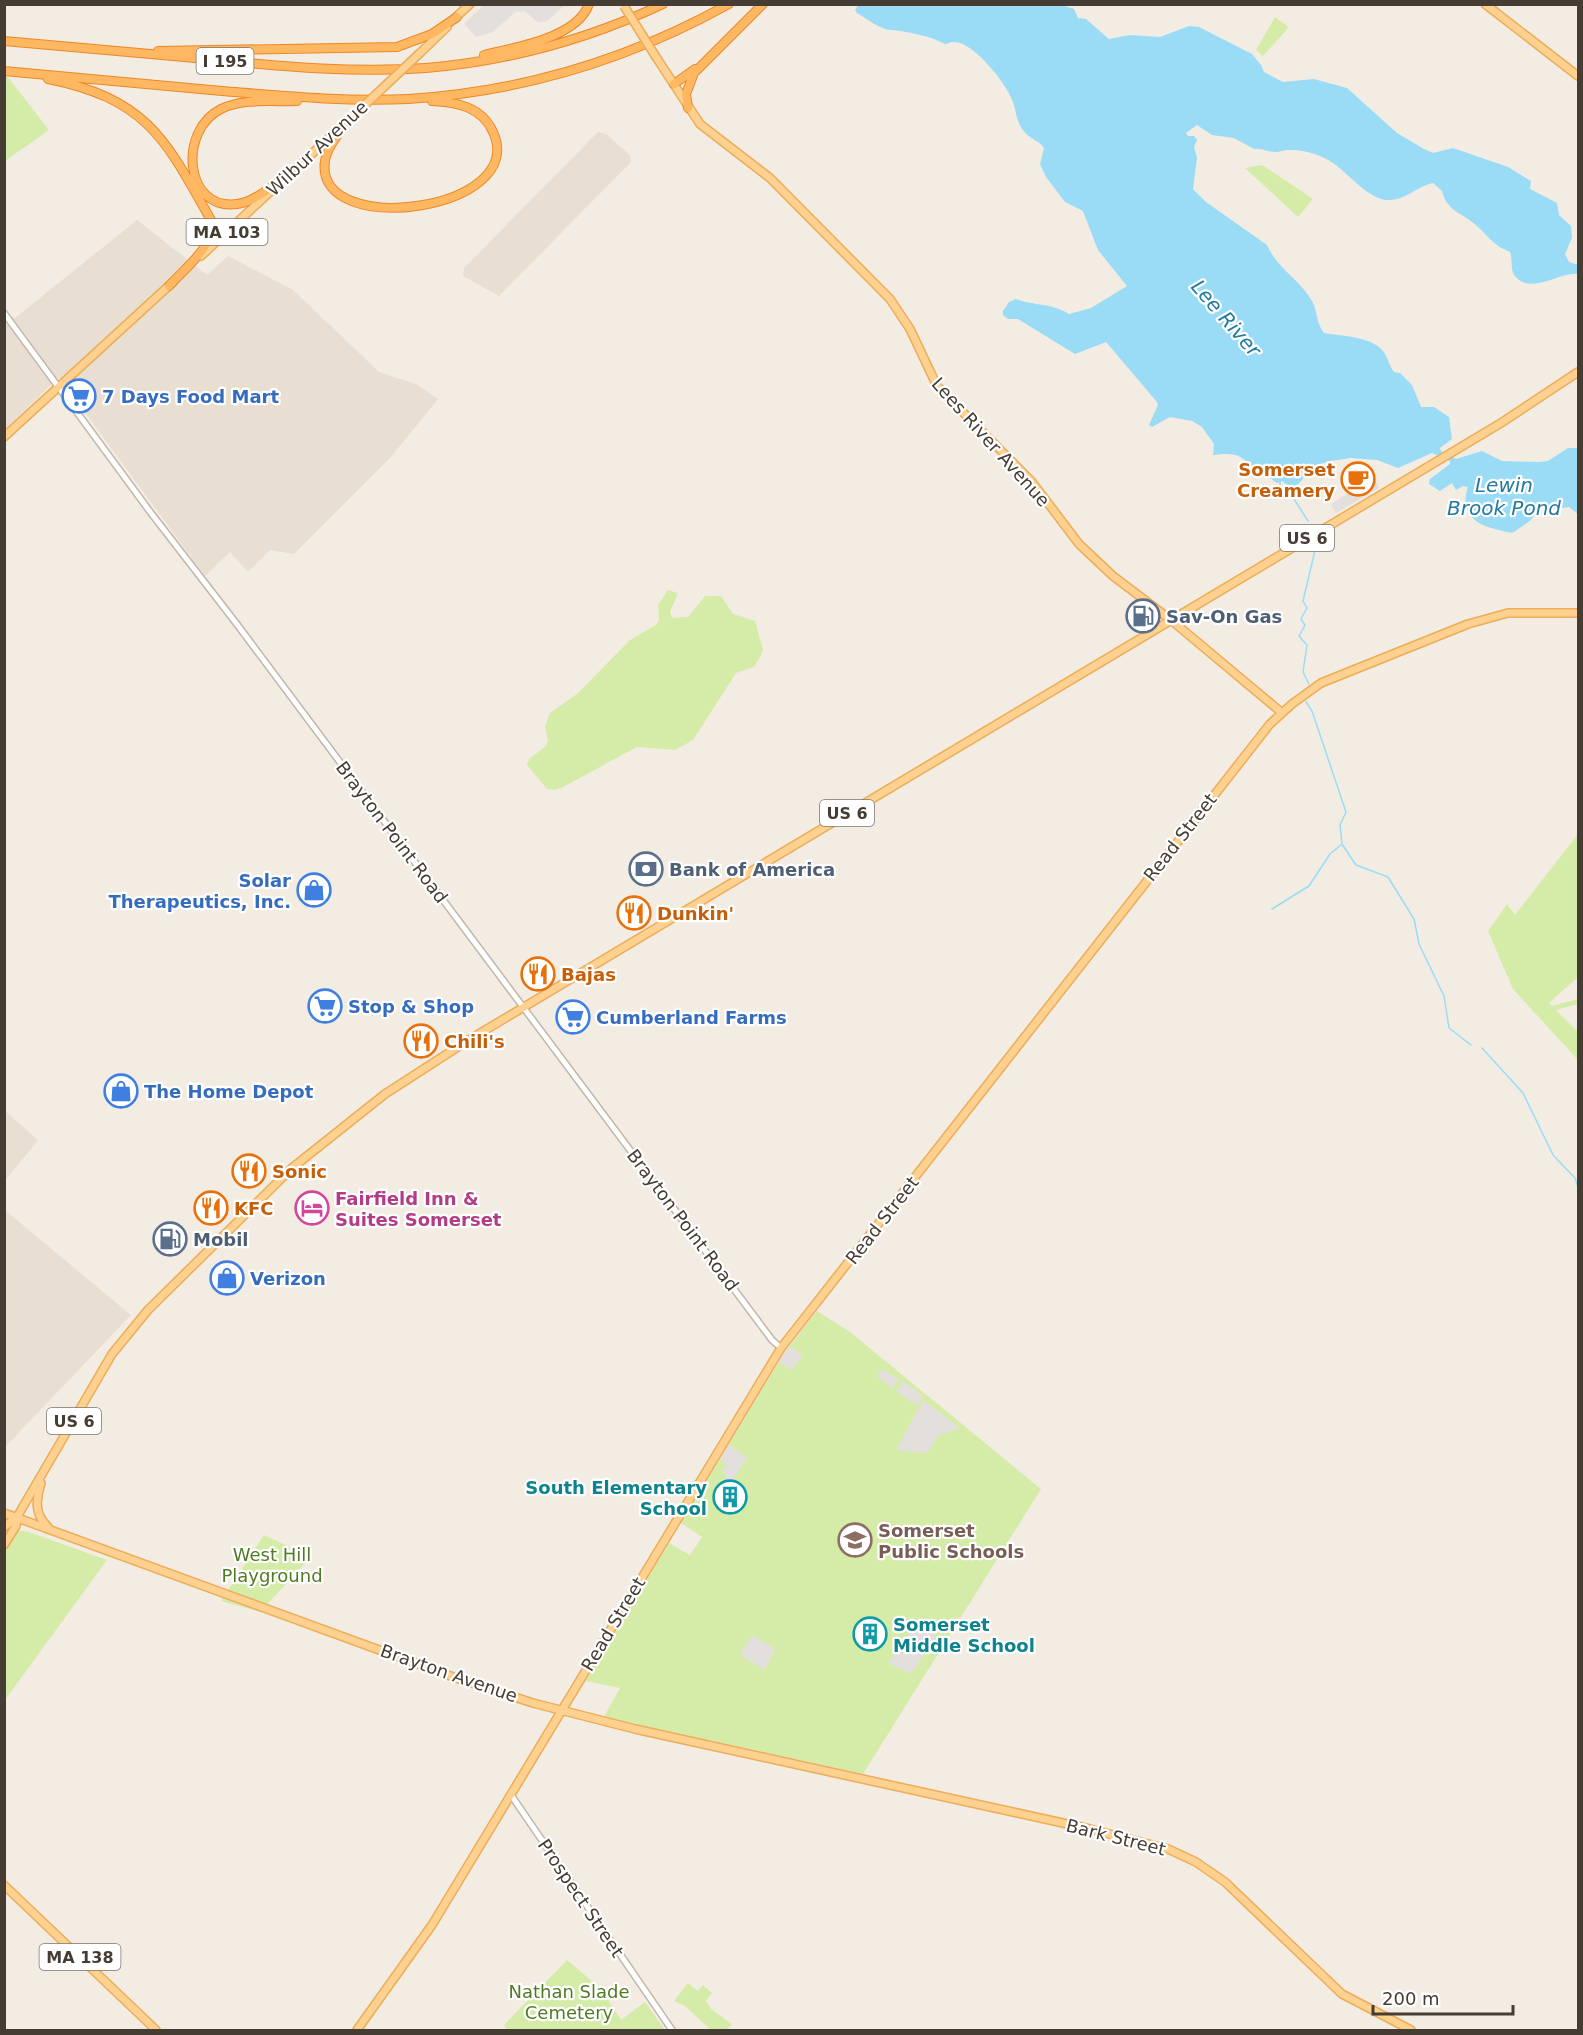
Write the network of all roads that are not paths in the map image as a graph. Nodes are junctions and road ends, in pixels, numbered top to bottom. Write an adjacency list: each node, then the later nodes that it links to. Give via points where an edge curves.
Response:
1 (470, 4): 8 (main road, Wilbur Avenue / MA 103)
2 (589, 4): 12 (highway, via 580,20 564,31)
3 (663, 4): 12 (highway, I 195, via 562,42)
4 (729, 4): 17 (highway, I 195, via 657,40 568,72 476,92)
5 (763, 4): 11 (highway)
6 (1485, 4): 14 (main road)
7 (624, 5): 15 (main road, Lees River Avenue, bridge)
8 (458, 16): 10 (highway, via 414,42 387,48); 19 (main road, Wilbur Avenue / MA 103, bridge)
9 (4, 41): 10 (highway, I 195)
10 (105, 50): 12 (highway, I 195, via 335,70)
11 (710, 57): 15 (highway); 18 (highway, via 688,85)
12 (445, 66)
13 (6, 71): 16 (highway, I 195); 21 (highway, via 104,95 128,107 161,137 212,222 212,231 202,250)
14 (1578, 76)
15 (674, 84): 18 (main road, Lees River Avenue)
16 (340, 99): 17 (highway, I 195); 20 (highway, via 234,104 212,114 201,125 192,149 192,165 200,187 211,197 226,203 243,202)
17 (391, 99): 19 (highway, via 450,102 481,115 490,125 497,145 488,177 466,192 416,205 375,207 349,202 331,188 325,168 331,146)
18 (688, 108): 27 (main road, Lees River Avenue, via 706,130 784,192 890,299 944,394 1032,482 1096,562)
19 (350, 119): 20 (main road, Wilbur Avenue / MA 103)
20 (285, 178): 21 (main road, Wilbur Avenue / MA 103)
21 (169, 286): 24 (main road, Wilbur Avenue / MA 103)
22 (4, 313): 24 (street, Brayton Point Road)
23 (1578, 372): 27 (main road, US 6)
24 (59, 387): 25 (main road, Wilbur Avenue / MA 103); 29 (street, Brayton Point Road)
25 (4, 437)
26 (1578, 613): 28 (main road, Read Street, via 1527,612 1479,620 1336,676)
27 (1171, 620): 28 (main road, Lees River Avenue); 29 (main road, US 6)
28 (1281, 712): 30 (main road, Read Street)
29 (523, 1007): 30 (street, Brayton Point Road); 31 (main road, US 6, via 385,1094 259,1197 123,1340)
30 (781, 1348): 37 (main road, Read Street)
31 (44, 1474): 33 (main road, US 6); 35 (main road, via 37,1508)
32 (4, 1513): 33 (main road, Brayton Avenue)
33 (17, 1517): 34 (main road, US 6); 35 (main road, Brayton Avenue); 36 (main road, US 6)
34 (4, 1527)
35 (52, 1531): 37 (main road, Brayton Avenue, via 472,1683)
36 (4, 1545)
37 (561, 1711): 38 (main road, Brayton Avenue); 39 (main road, Read Street)
38 (906, 1788): 44 (main road, Bark Street, via 1140,1841 1188,1858 1235,1891 1337,1990)
39 (511, 1795): 42 (main road, Read Street, via 427,1933); 43 (street, Prospect Street)
40 (4, 1885): 41 (main road, MA 138)
41 (156, 2031)
42 (357, 2031)
43 (672, 2031)
44 (1411, 2031)

